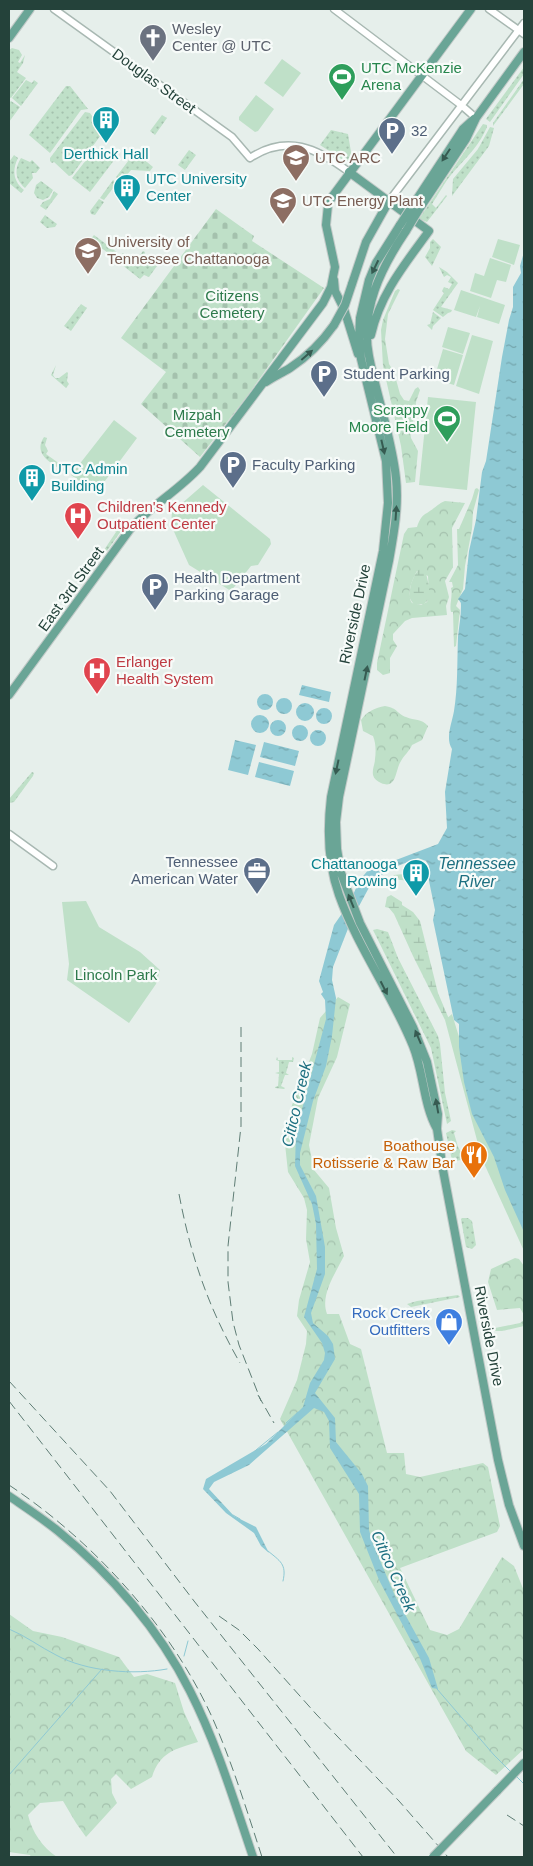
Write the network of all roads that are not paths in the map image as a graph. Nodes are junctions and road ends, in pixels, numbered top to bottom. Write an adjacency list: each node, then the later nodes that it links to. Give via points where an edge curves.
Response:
1 (30, 9): 8 (main road)
2 (54, 9): 13 (street, Douglas Street, via 232,137 250,158 273,147 305,147 318,151)
3 (334, 9): 10 (street)
4 (470, 9): 10 (main road)
5 (489, 9): 7 (street)
6 (524, 24): 7 (street, East 3rd Street)
7 (522, 32): 11 (street, East 3rd Street)
8 (9, 38)
9 (524, 52): 12 (main road, Riverside Drive)
10 (421, 75): 11 (street); 13 (main road)
11 (461, 105): 12 (street); 14 (street, East 3rd Street)
12 (476, 118): 15 (main road, Riverside Drive, bridge, via 463,129)
13 (349, 172): 14 (main road); 16 (main road, via 332,197 326,217)
14 (389, 201): 19 (main road, via 429,231 393,280 382,301); 21 (main road, East 3rd Street, one-way to 14, bridge, via 306,356 334,324 345,305 368,237)
15 (403, 228): 19 (main road, Riverside Drive, via 377,282 369,312); 20 (main road, Riverside Drive, one-way to 20, via 376,262 364,298 359,339)
16 (334, 267): 17 (main road, via 334,287); 18 (main road, East 3rd Street, via 331,287)
17 (338, 298): 18 (main road, via 330,297); 20 (main road)
18 (322, 303): 21 (main road, East 3rd Street)
19 (368, 354): 23 (main road, Riverside Drive, one-way to 19, via 391,553 397,503 392,450)
20 (366, 382): 23 (main road, Riverside Drive, one-way to 23, via 386,461 388,503 383,551)
21 (258, 390): 22 (main road, East 3rd Street, via 194,473 131,528)
22 (9, 695)
23 (352, 720): 26 (main road, Riverside Drive, one-way to 23, via 438,1114 420,1043 371,945 341,873 336,822); 26 (main road, Riverside Drive, one-way to 26, via 331,797 330,858 339,895 413,1045 430,1116)
24 (9, 834): 25 (street)
25 (53, 866)
26 (437, 1129): 28 (main road, Riverside Drive, via 500,1468)
27 (9, 1496): 30 (main road, via 58,1531 93,1562 160,1641 205,1723)
28 (524, 1546)
29 (524, 1763): 31 (main road, bridge)
30 (253, 1857)
31 (433, 1857)

